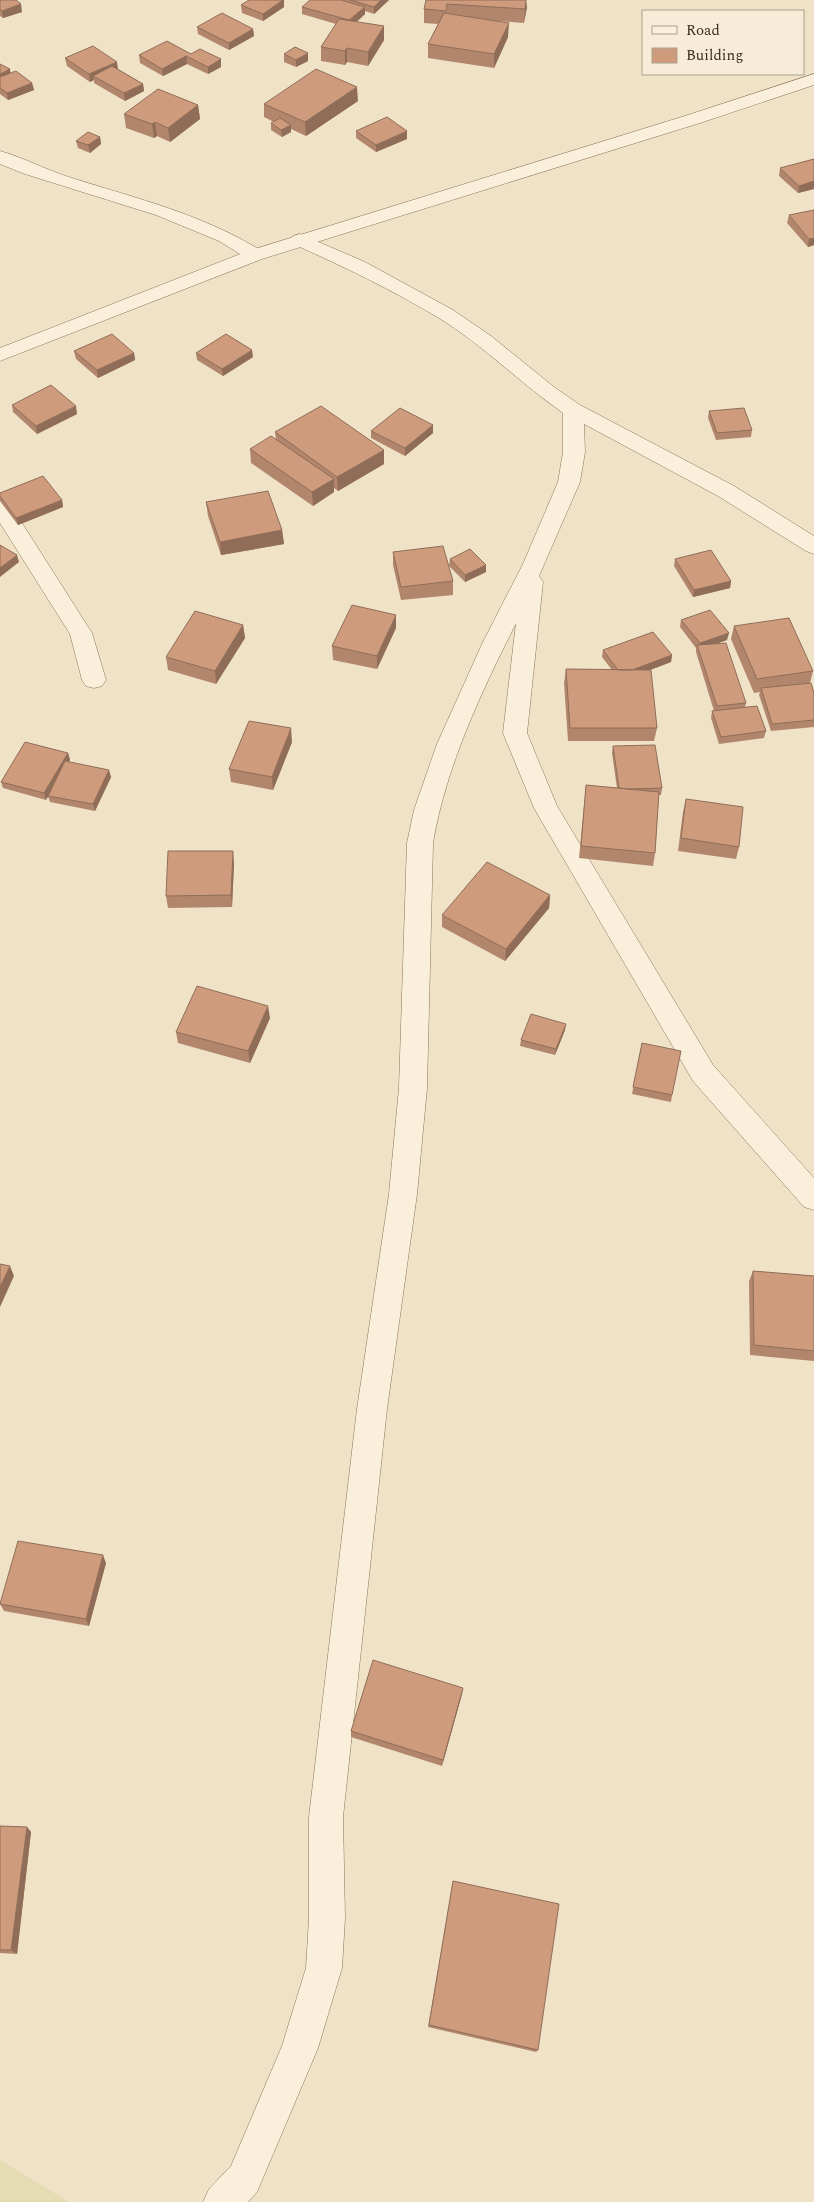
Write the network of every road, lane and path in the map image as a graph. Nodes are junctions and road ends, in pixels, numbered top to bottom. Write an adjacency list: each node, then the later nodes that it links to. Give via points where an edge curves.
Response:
1 (814, 79): 3 (street)
2 (0, 157): 4 (street, via 34,172 187,219 233,239)
3 (300, 240): 4 (street); 6 (street, via 358,266 446,314)
4 (255, 254): 5 (street)
5 (0, 355)
6 (573, 410): 8 (street, via 726,491); 9 (street, via 574,452 569,482)
7 (0, 506): 10 (street, via 81,633)
8 (814, 546)
9 (534, 564): 11 (street, via 514,733 546,808 703,1073); 12 (street, via 449,744 424,818 420,844 413,1088 403,1194 372,1410 326,1817 324,1968 300,2048 244,2179)
10 (94, 680)
11 (814, 1198)
12 (222, 2202)

